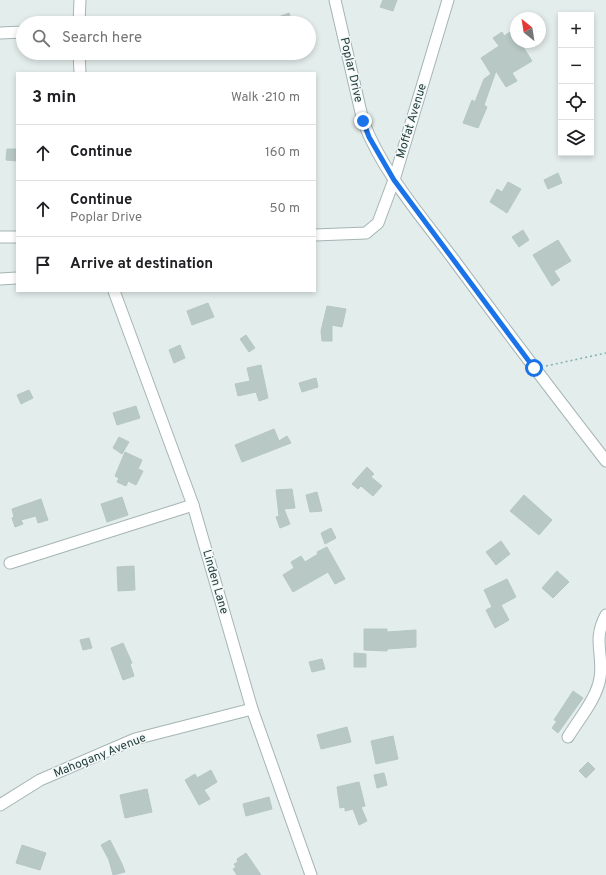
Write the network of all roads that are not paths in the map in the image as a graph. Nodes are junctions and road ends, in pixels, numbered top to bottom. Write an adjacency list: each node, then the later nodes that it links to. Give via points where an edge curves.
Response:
1 (80, 0): 4 (street)
2 (335, 0): 9 (street, Poplar Drive, via 363,121 369,137)
3 (448, 0): 9 (street, Moffat Avenue)
4 (79, 16)
5 (16, 32): 6 (street)
6 (0, 33)
7 (79, 60): 8 (street)
8 (80, 72)
9 (394, 180): 10 (street, Moffat Avenue, via 378,223 373,229 366,233); 16 (street, Poplar Drive)
10 (316, 235)
11 (0, 237): 12 (street)
12 (16, 237)
13 (16, 278): 14 (street)
14 (0, 279)
15 (114, 292): 17 (street, Linden Lane)
16 (606, 461)
17 (193, 505): 18 (street); 20 (street, Linden Lane)
18 (10, 563)
19 (606, 615): 21 (street, via 598,636 600,679 593,696)
20 (252, 709): 22 (street, Mahogany Avenue, via 135,739 40,780); 23 (street, Linden Lane)
21 (568, 737)
22 (0, 805)
23 (311, 875)

